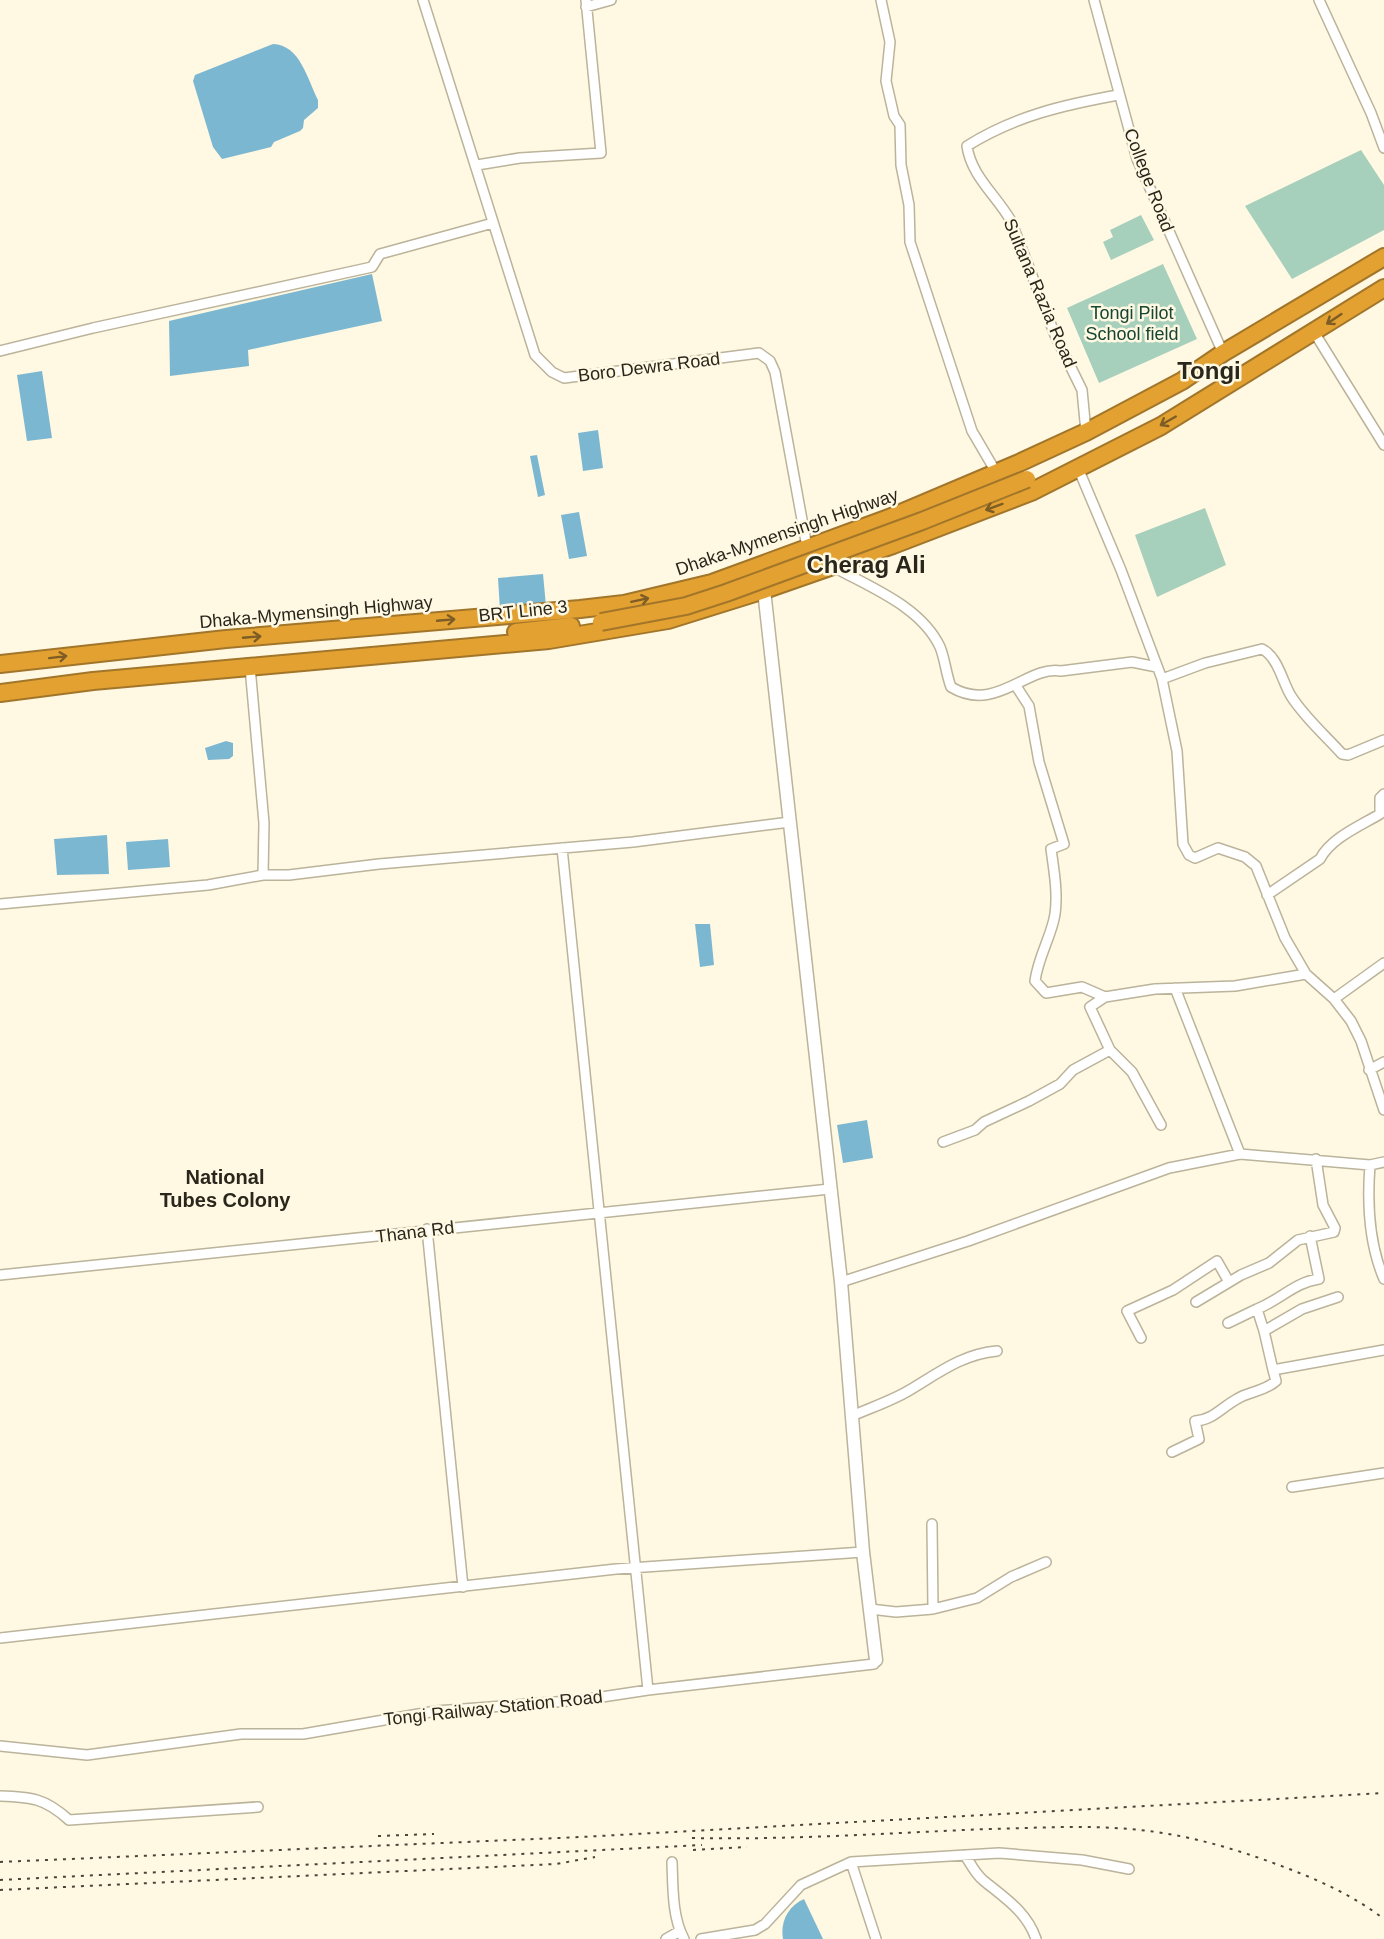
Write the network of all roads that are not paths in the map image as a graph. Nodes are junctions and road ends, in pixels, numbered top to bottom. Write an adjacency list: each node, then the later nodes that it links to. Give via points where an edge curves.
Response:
1 (423, 0): 9 (street, Boro Dewra Road)
2 (611, 0): 6 (street)
3 (881, 0): 19 (street, via 890,42 886,81 900,125 910,242 972,432)
4 (1094, 0): 7 (street, College Road)
5 (1319, 0): 8 (street)
6 (586, 3): 9 (street, via 601,153)
7 (1118, 94): 15 (street, College Road, via 1137,159); 16 (street, Sultana Razia Road, via 1033,113 996,128 967,146 981,180 1011,221 1047,315 1082,390)
8 (1384, 148)
9 (477, 165): 10 (street, Boro Dewra Road)
10 (493, 223): 14 (street, via 381,254 372,267); 21 (street, Boro Dewra Road, via 535,355 564,378 759,353 770,360)
11 (1384, 257): 15 (highway, Dhaka-Mymensingh Highway)
12 (1384, 288): 13 (highway, one-way to 13)
13 (1314, 332): 17 (street); 18 (highway, one-way to 18, via 1161,426)
14 (0, 351)
15 (1223, 353): 16 (highway, Dhaka-Mymensingh Highway, via 1182,381)
16 (1086, 432): 19 (highway, Dhaka-Mymensingh Highway)
17 (1384, 445)
18 (1078, 468): 22 (highway, one-way to 22, via 1009,502); 26 (street)
19 (996, 472): 21 (highway, Dhaka-Mymensingh Highway)
20 (1027, 479): 28 (highway, BRT Line 3, bridge, via 726,593 641,616)
21 (807, 548): 24 (highway, Dhaka-Mymensingh Highway, one-way to 21, via 226,639 624,604 712,583)
22 (831, 566): 23 (highway); 29 (street, via 899,603 923,623 940,648 951,687 975,697)
23 (764, 591): 25 (highway, via 668,620 549,640); 33 (street)
24 (0, 664)
25 (250, 667): 30 (highway); 35 (street, via 264,823)
26 (1157, 667): 27 (street); 29 (street, via 1132,662 1052,669)
27 (1162, 679): 31 (street, via 1262,649 1269,653 1290,695 1307,718 1342,754); 36 (street, via 1177,751 1183,844 1195,858 1218,848 1245,857 1256,866)
28 (0, 685)
29 (1016, 686): 41 (street, via 1029,706 1039,762 1064,844 1051,849 1055,916 1038,960 1035,981 1046,993 1082,987)
30 (0, 693)
31 (1384, 740)
32 (1384, 794): 36 (street, via 1380,798 1380,814 1351,831 1324,851 1320,859)
33 (790, 822): 34 (street); 53 (street)
34 (562, 848): 35 (street); 54 (street)
35 (263, 875): 37 (street, via 208,885)
36 (1267, 895): 39 (street)
37 (0, 904)
38 (1384, 963): 42 (street)
39 (1306, 974): 40 (street, via 1234,986); 42 (street)
40 (1175, 988): 41 (street); 49 (street)
41 (1105, 997): 43 (street, via 1090,1006)
42 (1334, 999): 45 (street, via 1361,1041)
43 (1110, 1050): 47 (street, via 1132,1072); 48 (street, via 1073,1070 1060,1084 975,1130)
44 (1384, 1062): 45 (street)
45 (1369, 1070): 46 (street)
46 (1384, 1110)
47 (1161, 1125)
48 (943, 1142)
49 (1240, 1154): 50 (street); 59 (street, via 1169,1168)
50 (1316, 1159): 52 (street); 56 (street, via 1323,1206 1335,1230)
51 (1384, 1162): 52 (street)
52 (1370, 1165): 58 (street, via 1367,1200)
53 (830, 1189): 54 (street, Thana Rd); 59 (street)
54 (600, 1212): 55 (street, Thana Rd); 77 (street)
55 (427, 1229): 57 (street, Thana Rd, via 338,1242 243,1248); 78 (street)
56 (1310, 1236): 60 (street, via 1292,1243 1269,1263); 63 (street, via 1319,1279 1303,1282)
57 (0, 1275)
58 (1384, 1279)
59 (841, 1282): 70 (street)
60 (1229, 1282): 62 (street); 66 (street, via 1217,1261 1173,1290 1127,1311)
61 (1338, 1297): 65 (street, via 1302,1309)
62 (1196, 1302)
63 (1257, 1309): 64 (street); 65 (street)
64 (1228, 1323)
65 (1264, 1331): 69 (street)
66 (1141, 1338)
67 (1384, 1350): 69 (street)
68 (997, 1351): 70 (street, via 968,1356 907,1392)
69 (1273, 1370): 71 (street, via 1276,1381 1269,1387 1237,1398 1215,1414 1195,1421 1199,1439)
70 (852, 1416): 75 (street)
71 (1172, 1452)
72 (1384, 1473): 73 (street)
73 (1292, 1487)
74 (932, 1524): 80 (street)
75 (863, 1552): 77 (street); 79 (street)
76 (1046, 1562): 80 (street, via 1011,1576 977,1598)
77 (636, 1568): 78 (street); 83 (street)
78 (463, 1587): 81 (street)
79 (870, 1609): 80 (street); 82 (street)
80 (933, 1609)
81 (0, 1638)
82 (876, 1660): 83 (street, Tongi Railway Station Road, via 874,1664)
83 (648, 1690): 84 (street, Tongi Railway Station Road, via 582,1700 436,1711 303,1734 241,1734 87,1755)
84 (0, 1746)
85 (0, 1796): 86 (street, via 29,1797 52,1804 69,1820)
86 (258, 1807)
87 (964, 1855): 89 (street); 90 (street, via 1035,1855); 95 (street, via 982,1880 1002,1892 1031,1925)
88 (672, 1862): 91 (street, via 674,1903)
89 (851, 1862): 93 (street, via 801,1885 755,1930); 94 (street)
90 (1129, 1869)
91 (682, 1935): 92 (street)
92 (666, 1939)
93 (701, 1939)
94 (876, 1939)
95 (1036, 1939)

